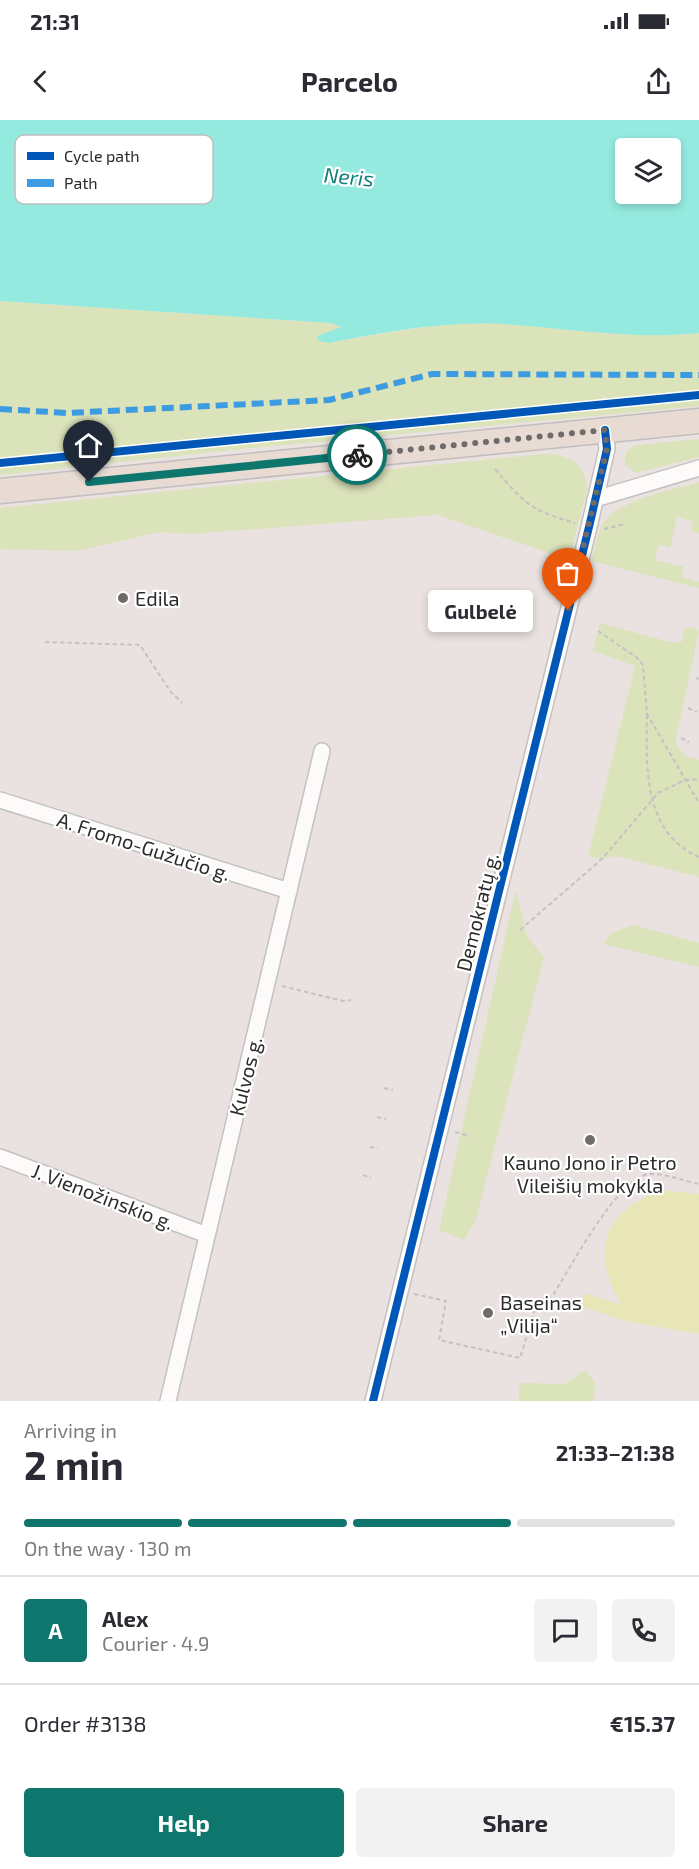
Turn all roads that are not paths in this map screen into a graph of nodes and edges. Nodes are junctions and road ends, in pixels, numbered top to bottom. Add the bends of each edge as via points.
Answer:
1 (699, 421) edge
2 (605, 430) junction
3 (699, 468) edge
4 (0, 491) edge
5 (595, 499) junction
6 (322, 751) dead end
7 (0, 800) edge
8 (289, 891) junction
9 (0, 1157) edge
10 (207, 1234) junction
11 (168, 1401) edge
12 (373, 1401) edge

1 - 2 main road
2 - 4 main road
2 - 5 street, Demokratų g. via 607,449
3 - 5 street
5 - 12 street, Demokratų g.
6 - 8 street, Kulvos g.
7 - 8 street, A. Fromo-Gužučio g.
8 - 10 street, Kulvos g.
9 - 10 street, J. Vienožinskio g.
10 - 11 street, Kulvos g.

